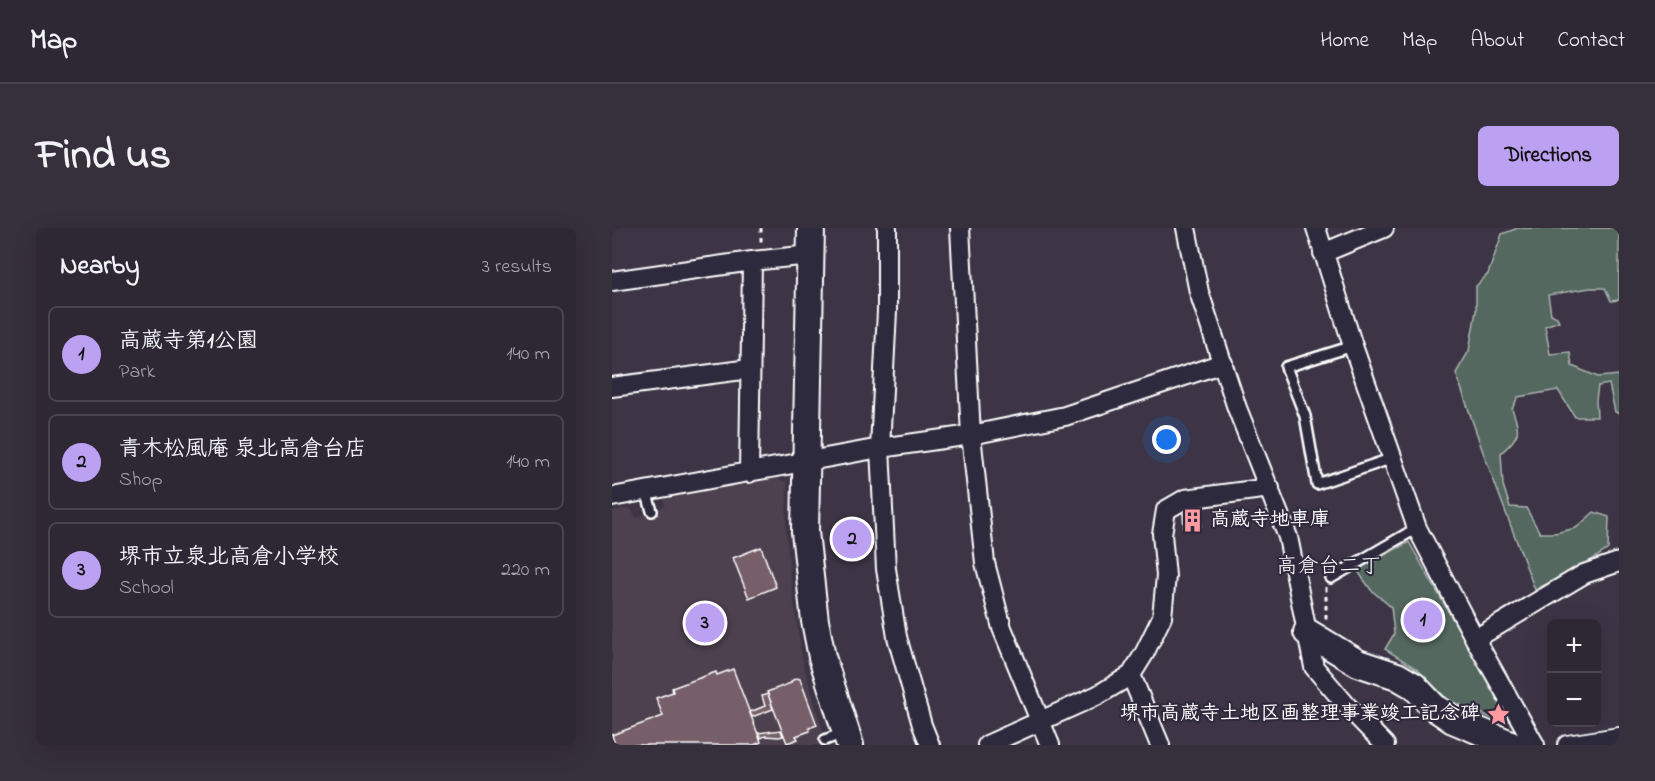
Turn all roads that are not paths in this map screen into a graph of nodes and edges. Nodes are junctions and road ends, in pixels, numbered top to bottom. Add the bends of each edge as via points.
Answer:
1 (811, 228) edge
2 (887, 228) edge
3 (960, 228) edge
4 (1186, 228) edge
5 (1316, 228) edge
6 (1384, 228) edge
7 (1323, 253) junction
8 (810, 255) junction
9 (752, 261) junction
10 (612, 281) edge
11 (1353, 346) junction
12 (1223, 363) junction
13 (750, 369) junction
14 (612, 387) edge
15 (971, 435) junction
16 (880, 448) junction
17 (1393, 458) junction
18 (806, 462) junction
19 (749, 472) junction
20 (1270, 488) junction
21 (646, 491) junction
22 (612, 497) edge
23 (652, 511) dead end
24 (1417, 528) junction
25 (1619, 562) edge
26 (1331, 578) road end
27 (1317, 638) junction
28 (1475, 639) junction
29 (1131, 675) junction
30 (1041, 722) junction
31 (1619, 737) edge
32 (840, 739) edge
33 (930, 745) edge
34 (987, 745) edge
35 (1050, 745) edge
36 (1160, 745) edge
37 (1385, 745) edge
38 (1513, 745) edge
39 (1535, 745) edge
40 (1567, 745) edge

1 - 8 street
2 - 16 street
3 - 15 street
4 - 12 street via 1199,292
5 - 7 street
6 - 7 street
7 - 11 street
8 - 9 street
8 - 18 street
9 - 10 street
9 - 13 street
11 - 17 street
11 - 17 lane via 1286,367 1305,416 1317,484
12 - 15 street via 1065,416
12 - 20 street
13 - 14 street
13 - 19 street
15 - 16 street
15 - 30 street via 985,563 1002,628
16 - 18 street
16 - 33 street via 886,569 897,637
17 - 24 street
18 - 19 street
18 - 32 street via 805,532 815,621
19 - 21 street
20 - 27 street
20 - 29 street via 1185,499 1166,510 1162,534 1166,576 1162,616
21 - 22 street
21 - 23 lane
24 - 26 lane
24 - 28 street
25 - 28 street via 1584,574
27 - 37 street via 1314,667
27 - 38 street via 1358,663 1414,686 1453,720
28 - 39 street
29 - 30 street
29 - 36 street
30 - 34 street
30 - 35 street
31 - 40 street

